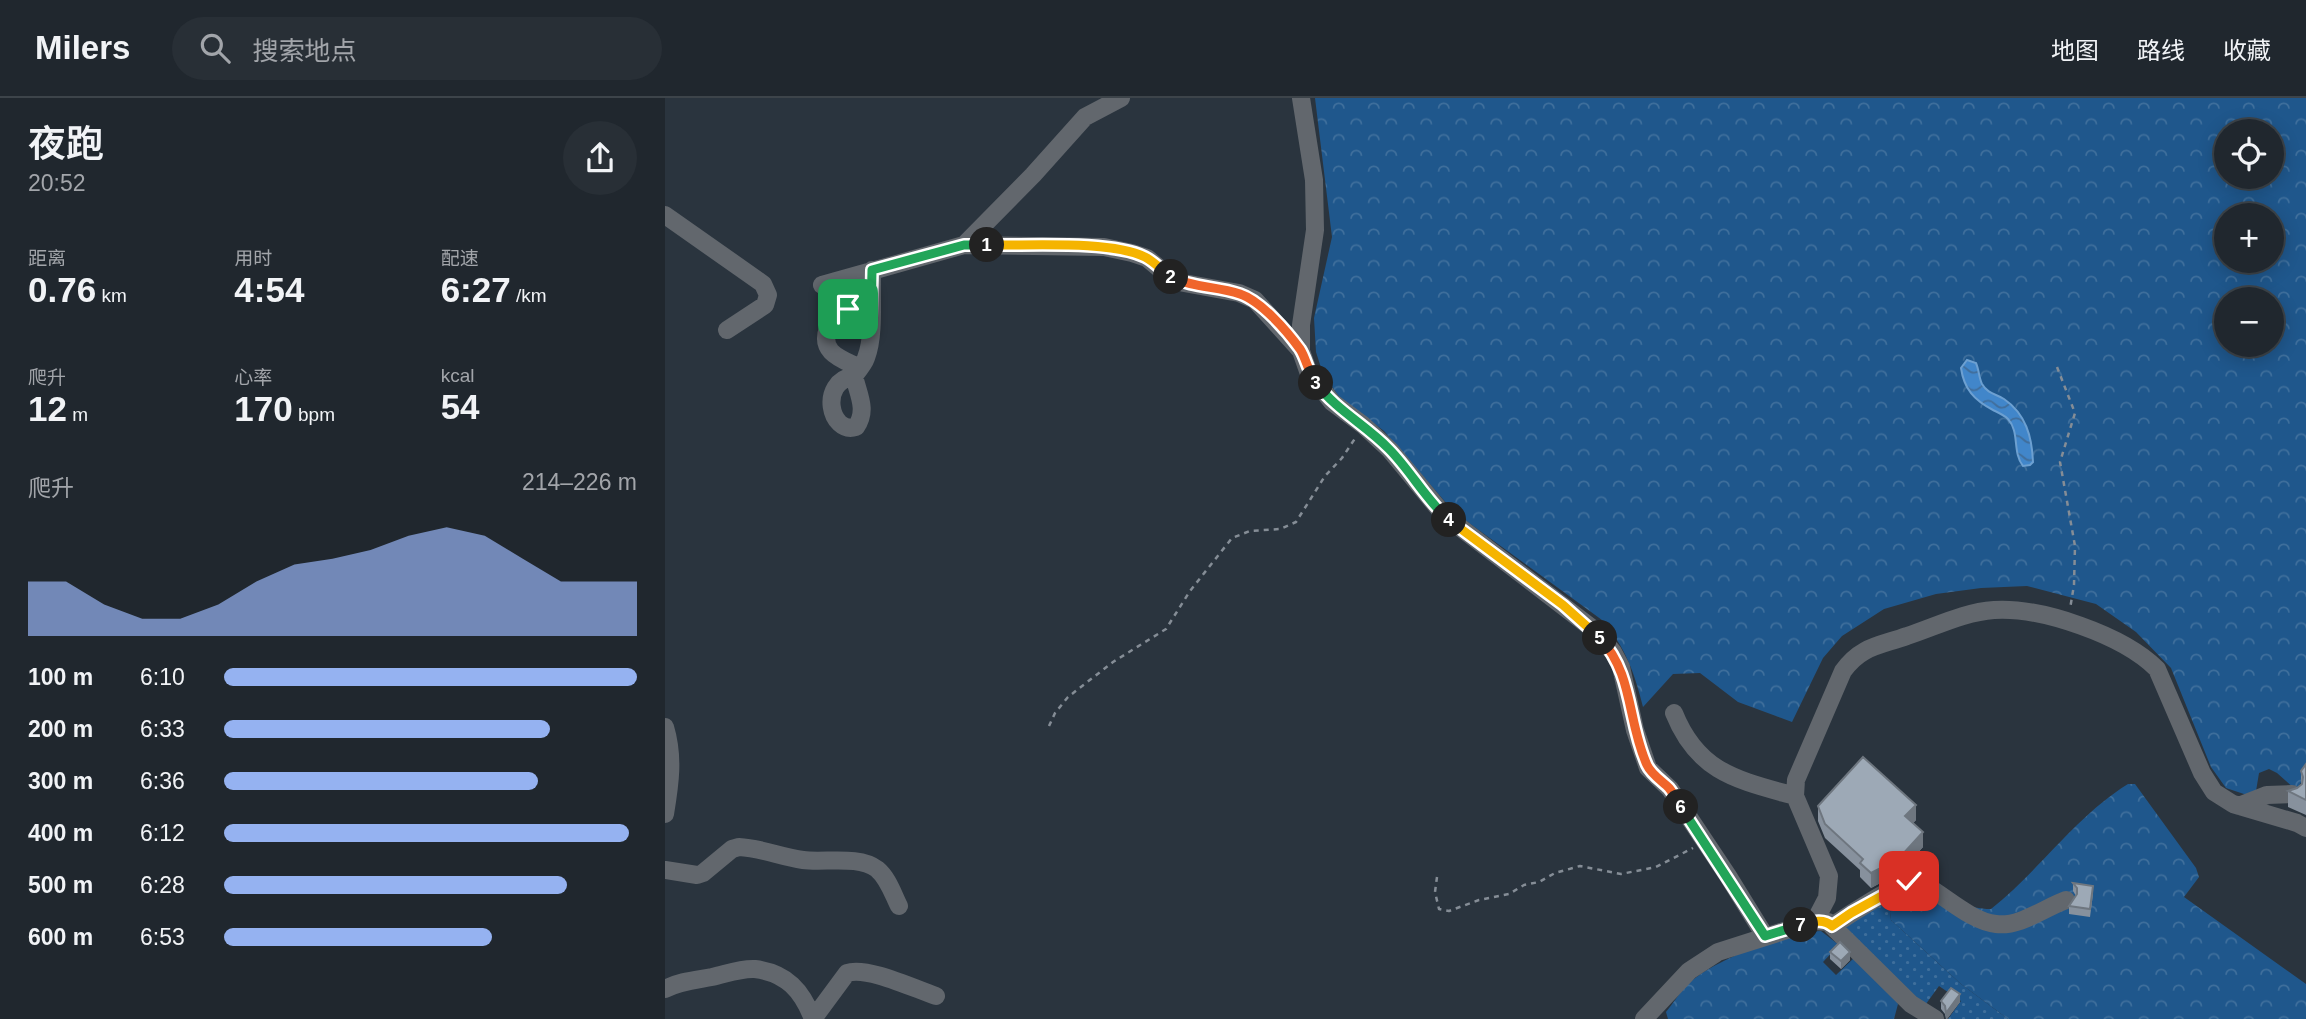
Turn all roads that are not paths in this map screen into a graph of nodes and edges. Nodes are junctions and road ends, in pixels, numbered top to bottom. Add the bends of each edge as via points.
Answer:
1 (1121, 98) edge
2 (1301, 98) edge
3 (665, 215) edge
4 (964, 245) junction
5 (872, 270) junction
6 (823, 285) dead end
7 (871, 318) junction
8 (727, 330) dead end
9 (1301, 351) junction
10 (1674, 713) dead end
11 (665, 727) edge
12 (2292, 794) edge
13 (1795, 796) junction
14 (2239, 806) junction
15 (665, 814) edge
16 (2306, 828) edge
17 (665, 870) edge
18 (2066, 900) dead end
19 (899, 906) dead end
20 (1824, 924) junction
21 (1765, 936) junction
22 (665, 989) edge
23 (936, 996) dead end
24 (813, 1019) edge
25 (1644, 1019) edge
26 (1935, 1019) edge

1 - 4 street via 1085,117
2 - 9 street via 1314,180 1315,230
3 - 8 street via 763,285 768,295 765,305
4 - 5 street
4 - 9 street via 1104,247 1132,253 1184,283 1255,300
5 - 6 street
5 - 7 street
7 - 7 street via 866,359 857,372 827,349 827,333 841,309
9 - 21 street via 1318,386 1390,450 1444,515 1593,629 1613,652 1648,768 1669,789
10 - 13 street via 1681,732 1700,757 1727,776
11 - 15 street via 672,768
12 - 14 street via 2267,795
13 - 14 street via 1796,780 1843,671 1854,657 1870,647 1958,618 2015,610 2067,622 2146,658 2157,669 2202,773 2214,792
13 - 20 street via 1829,876
14 - 16 street
17 - 19 street via 697,875 739,847 806,861 866,864 886,878
18 - 20 street via 2023,920 1998,925 1955,908 1923,883 1909,881
20 - 21 street
20 - 26 street via 1911,1004
21 - 25 street via 1718,952 1689,971
22 - 24 street via 754,969 773,974 801,992
23 - 24 street via 854,971 847,973

